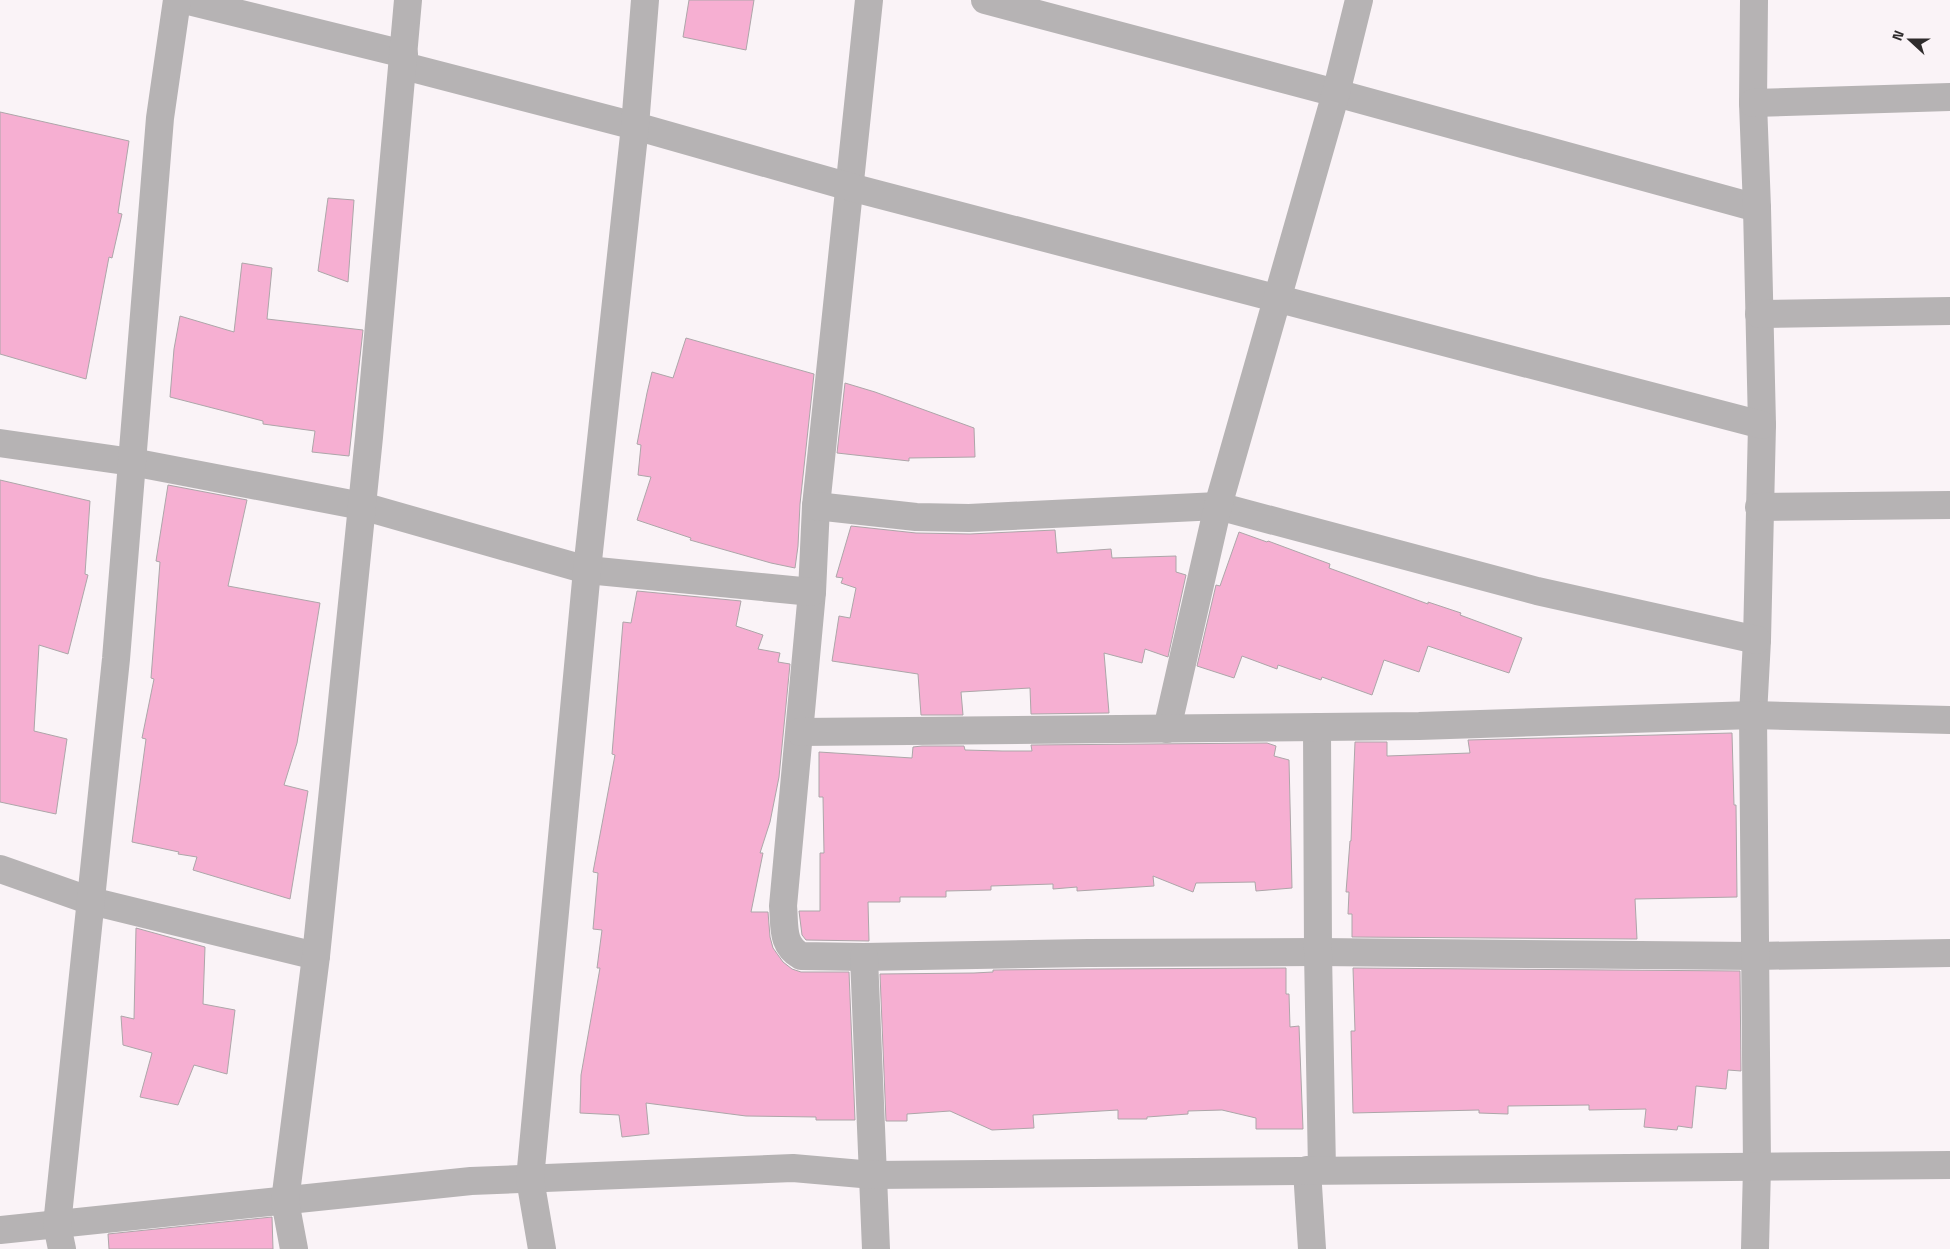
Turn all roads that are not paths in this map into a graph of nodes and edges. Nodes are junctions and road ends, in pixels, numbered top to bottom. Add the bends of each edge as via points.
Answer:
1 (177, 0) edge
2 (184, 0) edge
3 (408, 0) edge
4 (645, 0) edge
5 (870, 0) edge
6 (985, 0) edge
7 (1359, 0) edge
8 (1754, 0) edge
9 (404, 60) junction
10 (1336, 93) junction
11 (1950, 97) edge
12 (1753, 103) junction
13 (635, 126) junction
14 (850, 187) junction
15 (1758, 208) junction
16 (1278, 299) junction
17 (1950, 311) edge
18 (1759, 314) junction
19 (1762, 425) junction
20 (0, 443) edge
21 (132, 462) junction
22 (1950, 505) edge
23 (362, 506) junction
24 (816, 506) junction
25 (1218, 506) junction
26 (1759, 507) junction
27 (587, 570) junction
28 (812, 592) junction
29 (1757, 640) junction
30 (1753, 715) junction
31 (1950, 720) edge
32 (1317, 727) junction
33 (1168, 729) junction
34 (800, 732) junction
35 (0, 869) edge
36 (91, 900) junction
37 (1318, 952) junction
38 (1950, 953) edge
39 (316, 956) junction
40 (1755, 956) junction
41 (864, 957) junction
42 (1950, 1164) edge
43 (1757, 1167) junction
44 (1315, 1170) junction
45 (873, 1175) junction
46 (530, 1179) junction
47 (285, 1201) junction
48 (0, 1230) edge
49 (60, 1237) edge
50 (294, 1249) edge
51 (542, 1249) edge
52 (876, 1249) edge
53 (1312, 1249) edge
54 (1754, 1249) edge

1 - 21 street via 160,118
2 - 9 street
3 - 9 street
4 - 13 street
5 - 14 street
6 - 10 street
7 - 10 street
8 - 12 street
9 - 13 street
9 - 23 street
10 - 15 street
10 - 16 street
11 - 12 street
12 - 15 street
13 - 14 street
13 - 27 street
14 - 16 street
14 - 24 street
15 - 18 street
16 - 19 street
16 - 25 street
17 - 18 street
18 - 19 street
19 - 26 street
20 - 21 street
21 - 23 street
21 - 36 street
22 - 26 street
23 - 27 street
23 - 39 street
24 - 25 street via 916,517 969,518
24 - 28 street
25 - 29 street via 1537,591
25 - 33 street
26 - 29 street
27 - 28 street
27 - 46 street
28 - 34 street
29 - 30 street
30 - 31 street
30 - 32 street
30 - 40 street
32 - 33 street
32 - 37 street
33 - 34 street
34 - 41 street via 783,906 786,942 793,952 801,956
35 - 36 street
36 - 39 street
36 - 49 street
37 - 40 street
37 - 41 street
37 - 44 street
38 - 40 street
39 - 47 street
40 - 43 street
41 - 45 street
42 - 43 street
43 - 44 street
43 - 54 street
44 - 45 street
44 - 53 street
45 - 46 street via 793,1168
45 - 52 street
46 - 47 street via 471,1181
46 - 51 street
47 - 49 street
47 - 50 street
48 - 49 street

